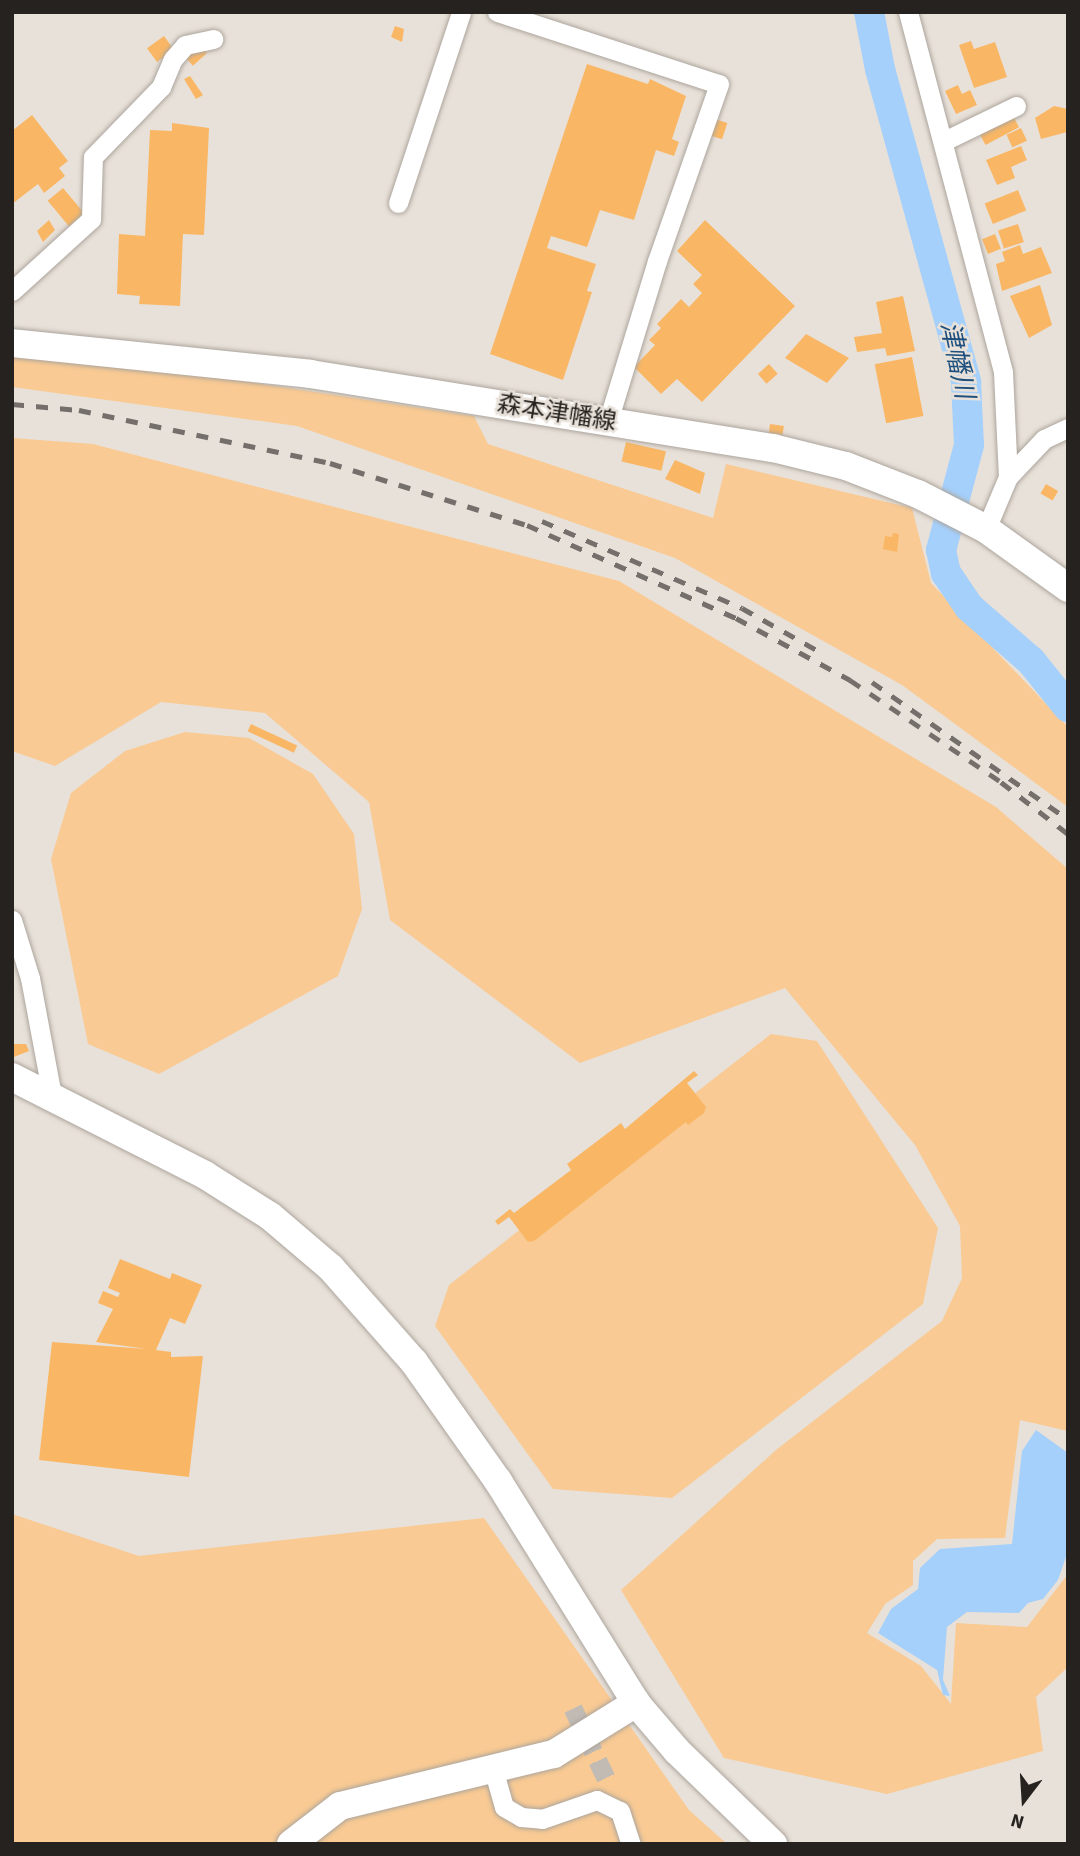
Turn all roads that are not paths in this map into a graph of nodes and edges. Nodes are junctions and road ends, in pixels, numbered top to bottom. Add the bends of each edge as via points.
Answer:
1 (461, 12) edge
2 (498, 12) edge
3 (908, 12) edge
4 (213, 39) dead end
5 (1016, 106) dead end
6 (944, 141) junction
7 (398, 203) dead end
8 (12, 291) edge
9 (12, 342) edge
10 (608, 421) junction
11 (1068, 428) edge
12 (1008, 477) junction
13 (986, 529) junction
14 (1068, 588) edge
15 (12, 920) edge
16 (12, 1077) edge
17 (52, 1096) junction
18 (636, 1703) junction
19 (494, 1772) junction
20 (290, 1844) edge
21 (631, 1844) edge
22 (773, 1844) edge

1 - 7 street
2 - 10 street via 719,84 657,261
3 - 6 street
4 - 8 street via 186,45 173,59 161,87 93,158 91,219
5 - 6 street
6 - 12 street via 1003,372
9 - 10 street, 森本津幡線 via 310,374
10 - 13 street, 森本津幡線 via 773,448 846,466 918,494
11 - 12 street via 1044,439
12 - 13 street
13 - 14 street, 森本津幡線
15 - 17 street via 30,978
16 - 17 street
17 - 18 street via 205,1175 270,1216 331,1268 414,1363 498,1481
18 - 19 street via 554,1754
18 - 22 street via 677,1751
19 - 20 street via 340,1806
19 - 21 street via 504,1807 522,1817 542,1819 597,1800 620,1811

